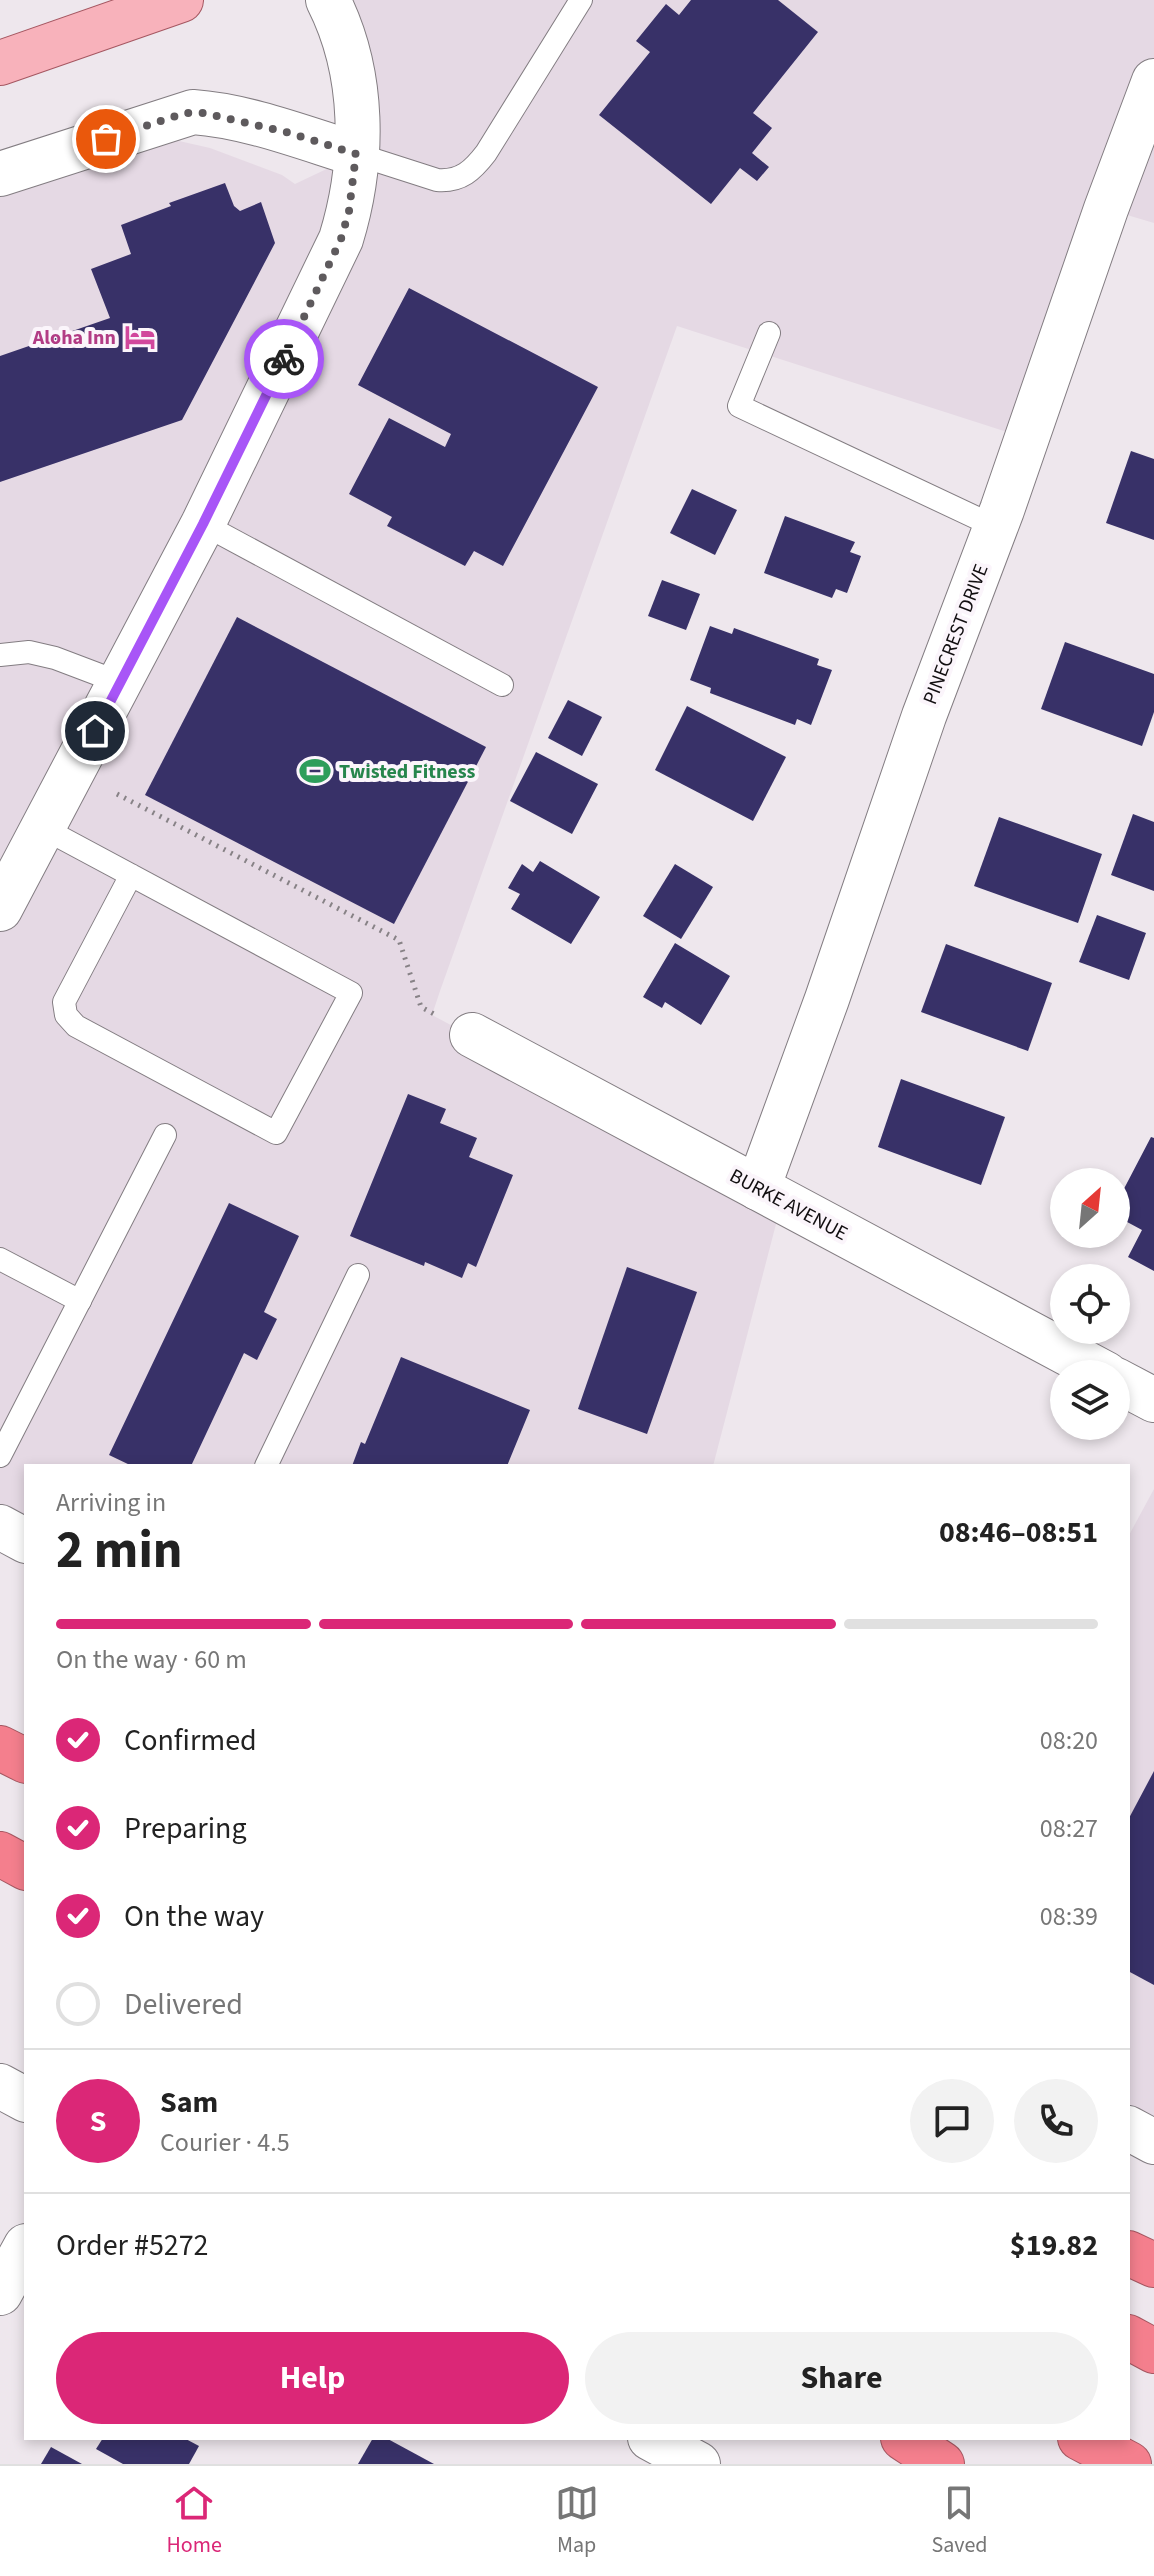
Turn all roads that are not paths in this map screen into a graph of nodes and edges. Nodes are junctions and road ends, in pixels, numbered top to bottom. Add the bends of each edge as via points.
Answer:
1 (181, 0) edge
2 (328, 0) edge
3 (581, 0) edge
4 (0, 63) edge
5 (1154, 81) edge
6 (356, 154) junction
7 (0, 174) edge
8 (769, 333) dead end
9 (203, 524) junction
10 (996, 527) junction
11 (0, 655) edge
12 (121, 683) junction
13 (502, 685) dead end
14 (43, 828) junction
15 (131, 875) junction
16 (0, 909) edge
17 (472, 1035) road end
18 (165, 1135) dead end
19 (758, 1188) junction
20 (0, 1259) edge
21 (358, 1275) dead end
22 (80, 1301) junction
23 (1080, 1360) edge
24 (1130, 1387) edge
25 (1154, 1400) edge
26 (0, 1456) edge
27 (267, 1464) edge
28 (0, 1527) edge
29 (24, 1540) edge
30 (0, 1730) edge
31 (24, 1741) edge
32 (0, 1748) edge
33 (24, 1760) edge
34 (0, 1854) edge
35 (24, 1867) edge
36 (0, 2086) edge
37 (24, 2099) edge
38 (1130, 2129) edge
39 (1154, 2142) edge
40 (24, 2250) edge
41 (1130, 2254) edge
42 (1154, 2265) edge
43 (0, 2293) edge
44 (1130, 2338) edge
45 (1154, 2351) edge
46 (906, 2440) edge
47 (1084, 2440) edge
48 (653, 2449) edge
49 (698, 2464) edge
50 (942, 2464) edge
51 (1129, 2464) edge

1 - 4 main road
2 - 6 street via 351,61
3 - 6 lane via 486,153 467,174 437,180
5 - 10 street, PINECREST DRIVE
6 - 7 street via 193,112
6 - 9 street via 349,211 333,258
8 - 10 lane via 739,406
9 - 12 street
9 - 13 lane
10 - 19 street, PINECREST DRIVE
11 - 12 lane via 29,652 55,658
12 - 14 street
14 - 15 lane
14 - 16 street
15 - 15 lane via 351,993 276,1133 76,1026 66,1015 64,1002
17 - 19 street, BURKE AVENUE
18 - 22 lane
19 - 23 street, BURKE AVENUE
20 - 22 lane
21 - 27 lane
22 - 26 lane
24 - 25 street
28 - 29 street
30 - 31 highway
32 - 33 highway
34 - 35 highway
36 - 37 street
38 - 39 street
40 - 43 street
41 - 42 highway
44 - 45 highway
46 - 50 highway
47 - 51 highway
48 - 49 street

